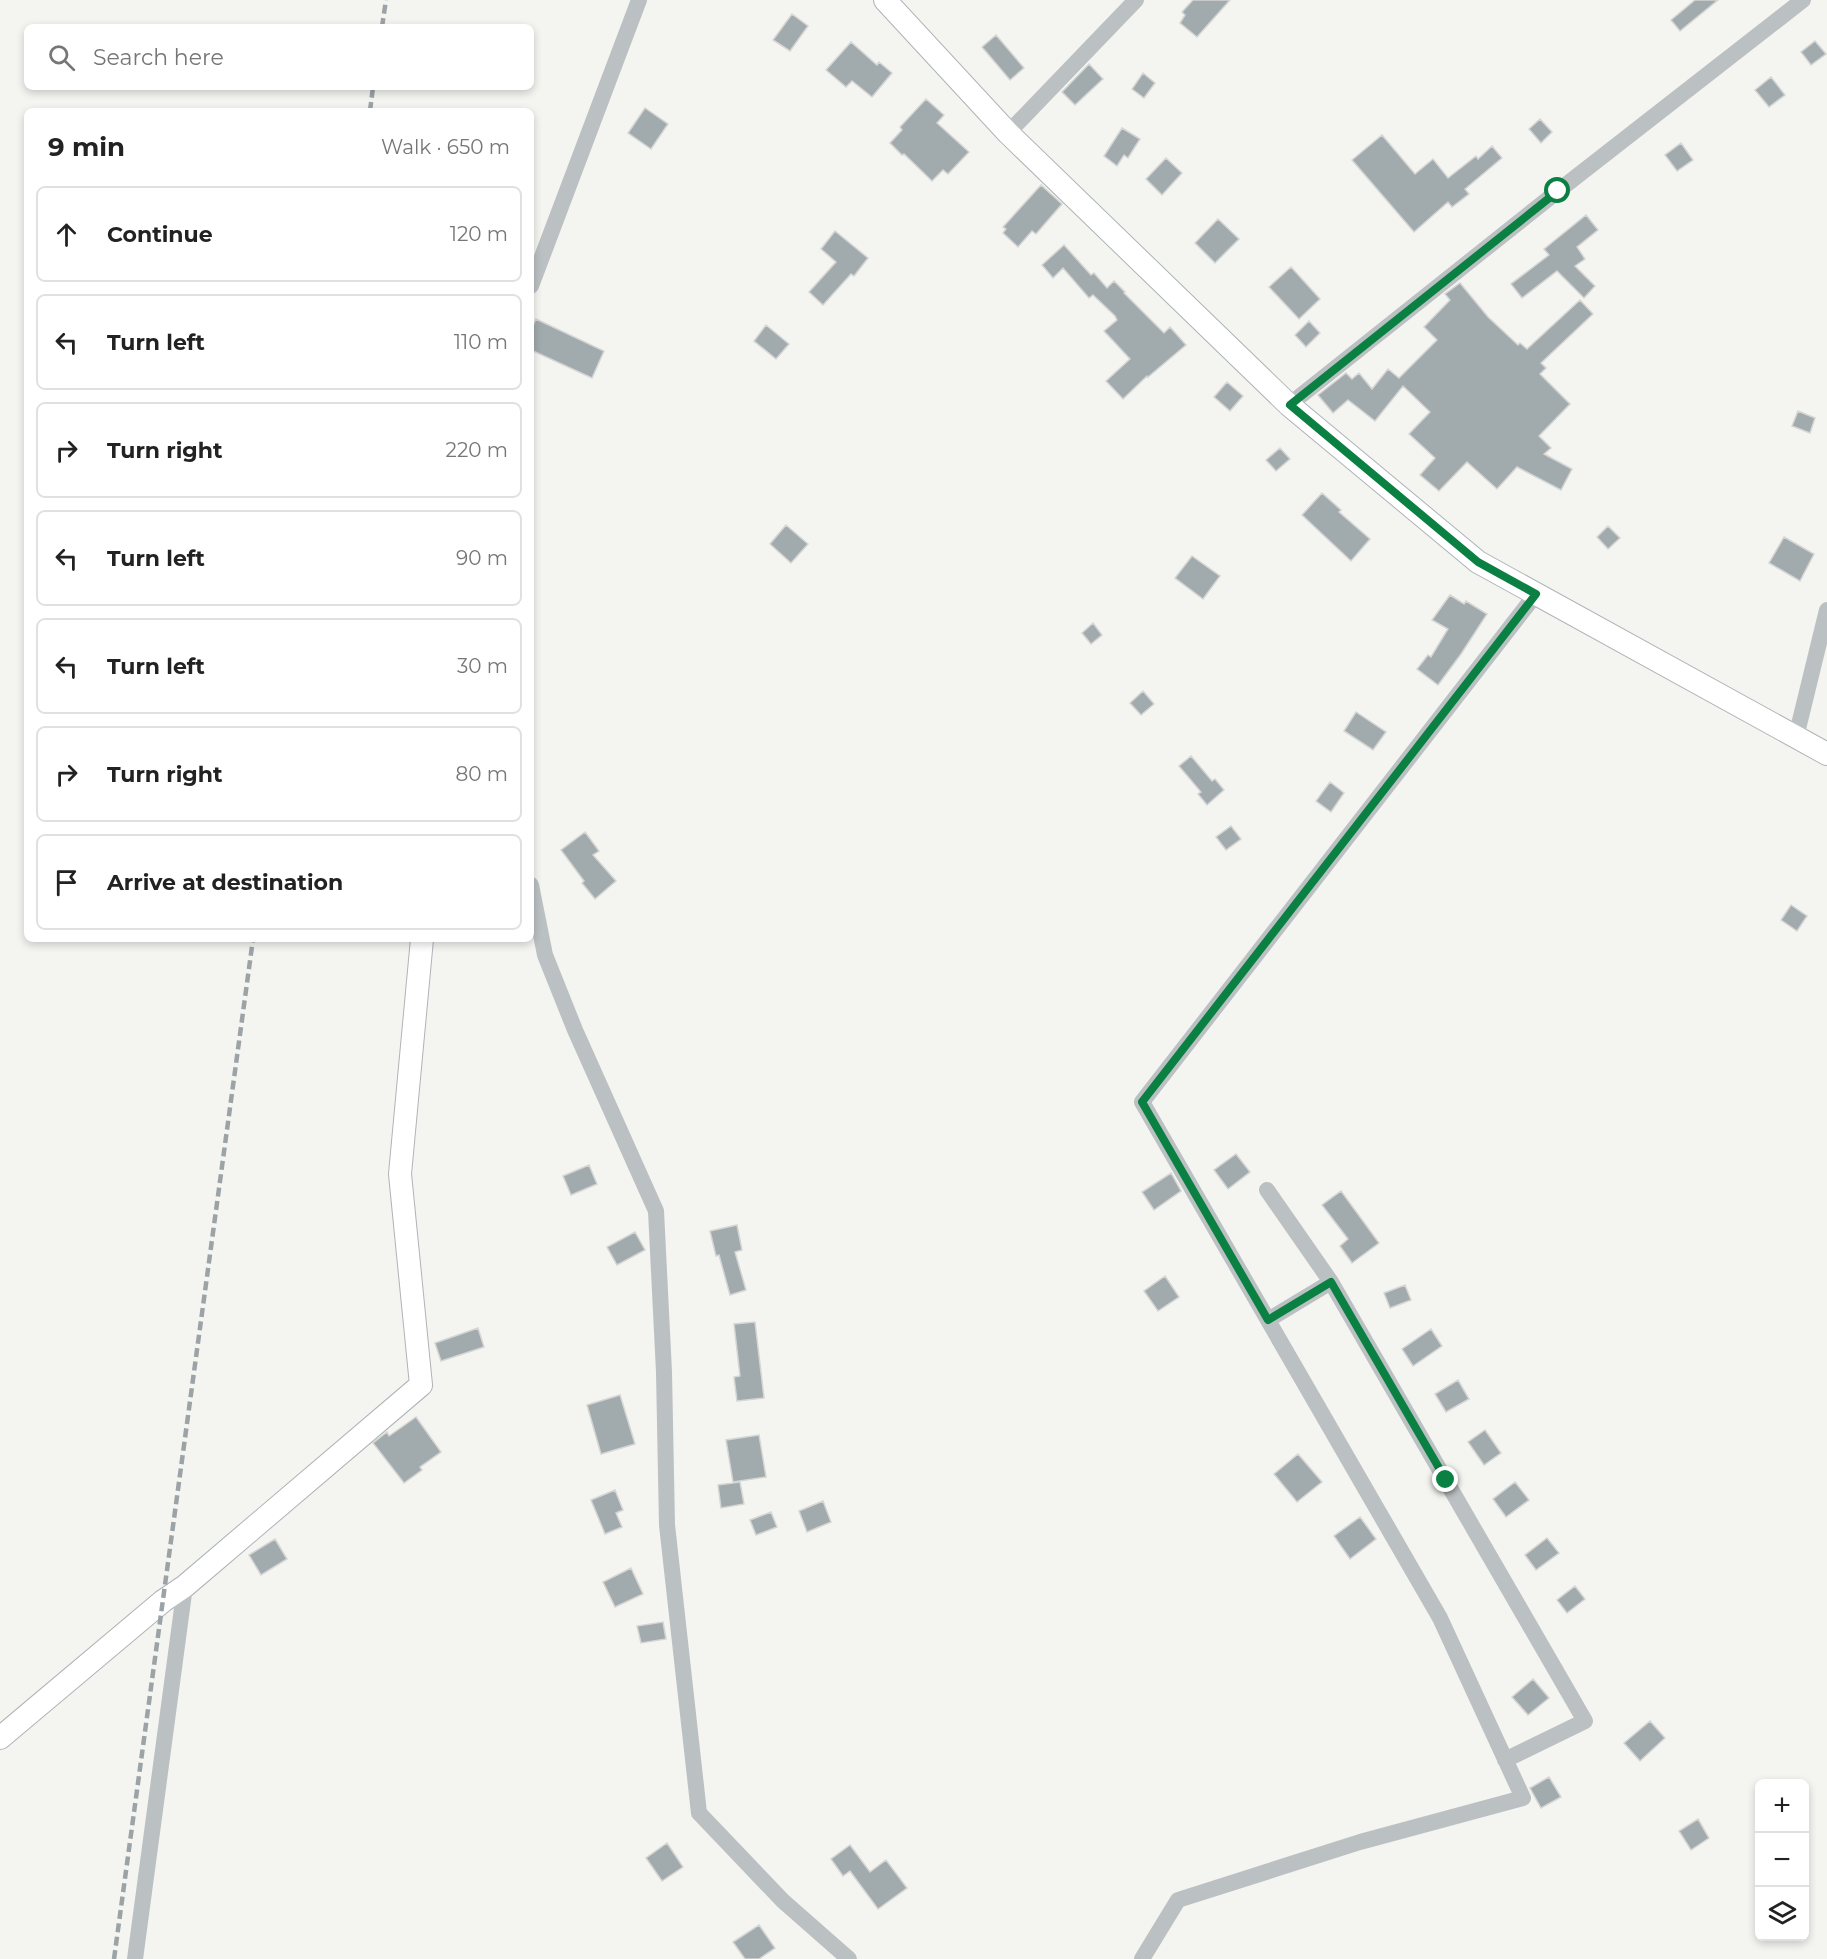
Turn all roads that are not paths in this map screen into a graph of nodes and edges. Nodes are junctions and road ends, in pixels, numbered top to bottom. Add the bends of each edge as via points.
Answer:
1 (639, 0) edge
2 (885, 0) edge
3 (1136, 0) edge
4 (1803, 0) edge
5 (1008, 133) junction
6 (534, 278) edge
7 (1290, 405) junction
8 (1536, 594) junction
9 (1827, 610) edge
10 (1796, 737) junction
11 (1827, 754) edge
12 (534, 900) edge
13 (422, 942) edge
14 (1267, 1190) dead end
15 (1331, 1282) junction
16 (1268, 1320) junction
17 (184, 1586) junction
18 (0, 1738) edge
19 (1505, 1760) junction
20 (135, 1959) edge
21 (849, 1959) edge
22 (1142, 1959) edge

1 - 6 street
2 - 5 main road
3 - 5 street
4 - 7 street
5 - 7 main road
7 - 8 main road via 1478,562
8 - 10 main road
8 - 16 street via 1142,1102
9 - 10 street
10 - 11 main road
12 - 21 street via 545,955 574,1030 656,1210 667,1525 699,1813 783,1901
13 - 17 main road via 400,1174 421,1385
14 - 15 street
15 - 16 street
15 - 19 street via 1585,1721
16 - 19 street via 1440,1618
17 - 18 main road
17 - 20 street
19 - 22 street via 1523,1798 1360,1842 1178,1900

